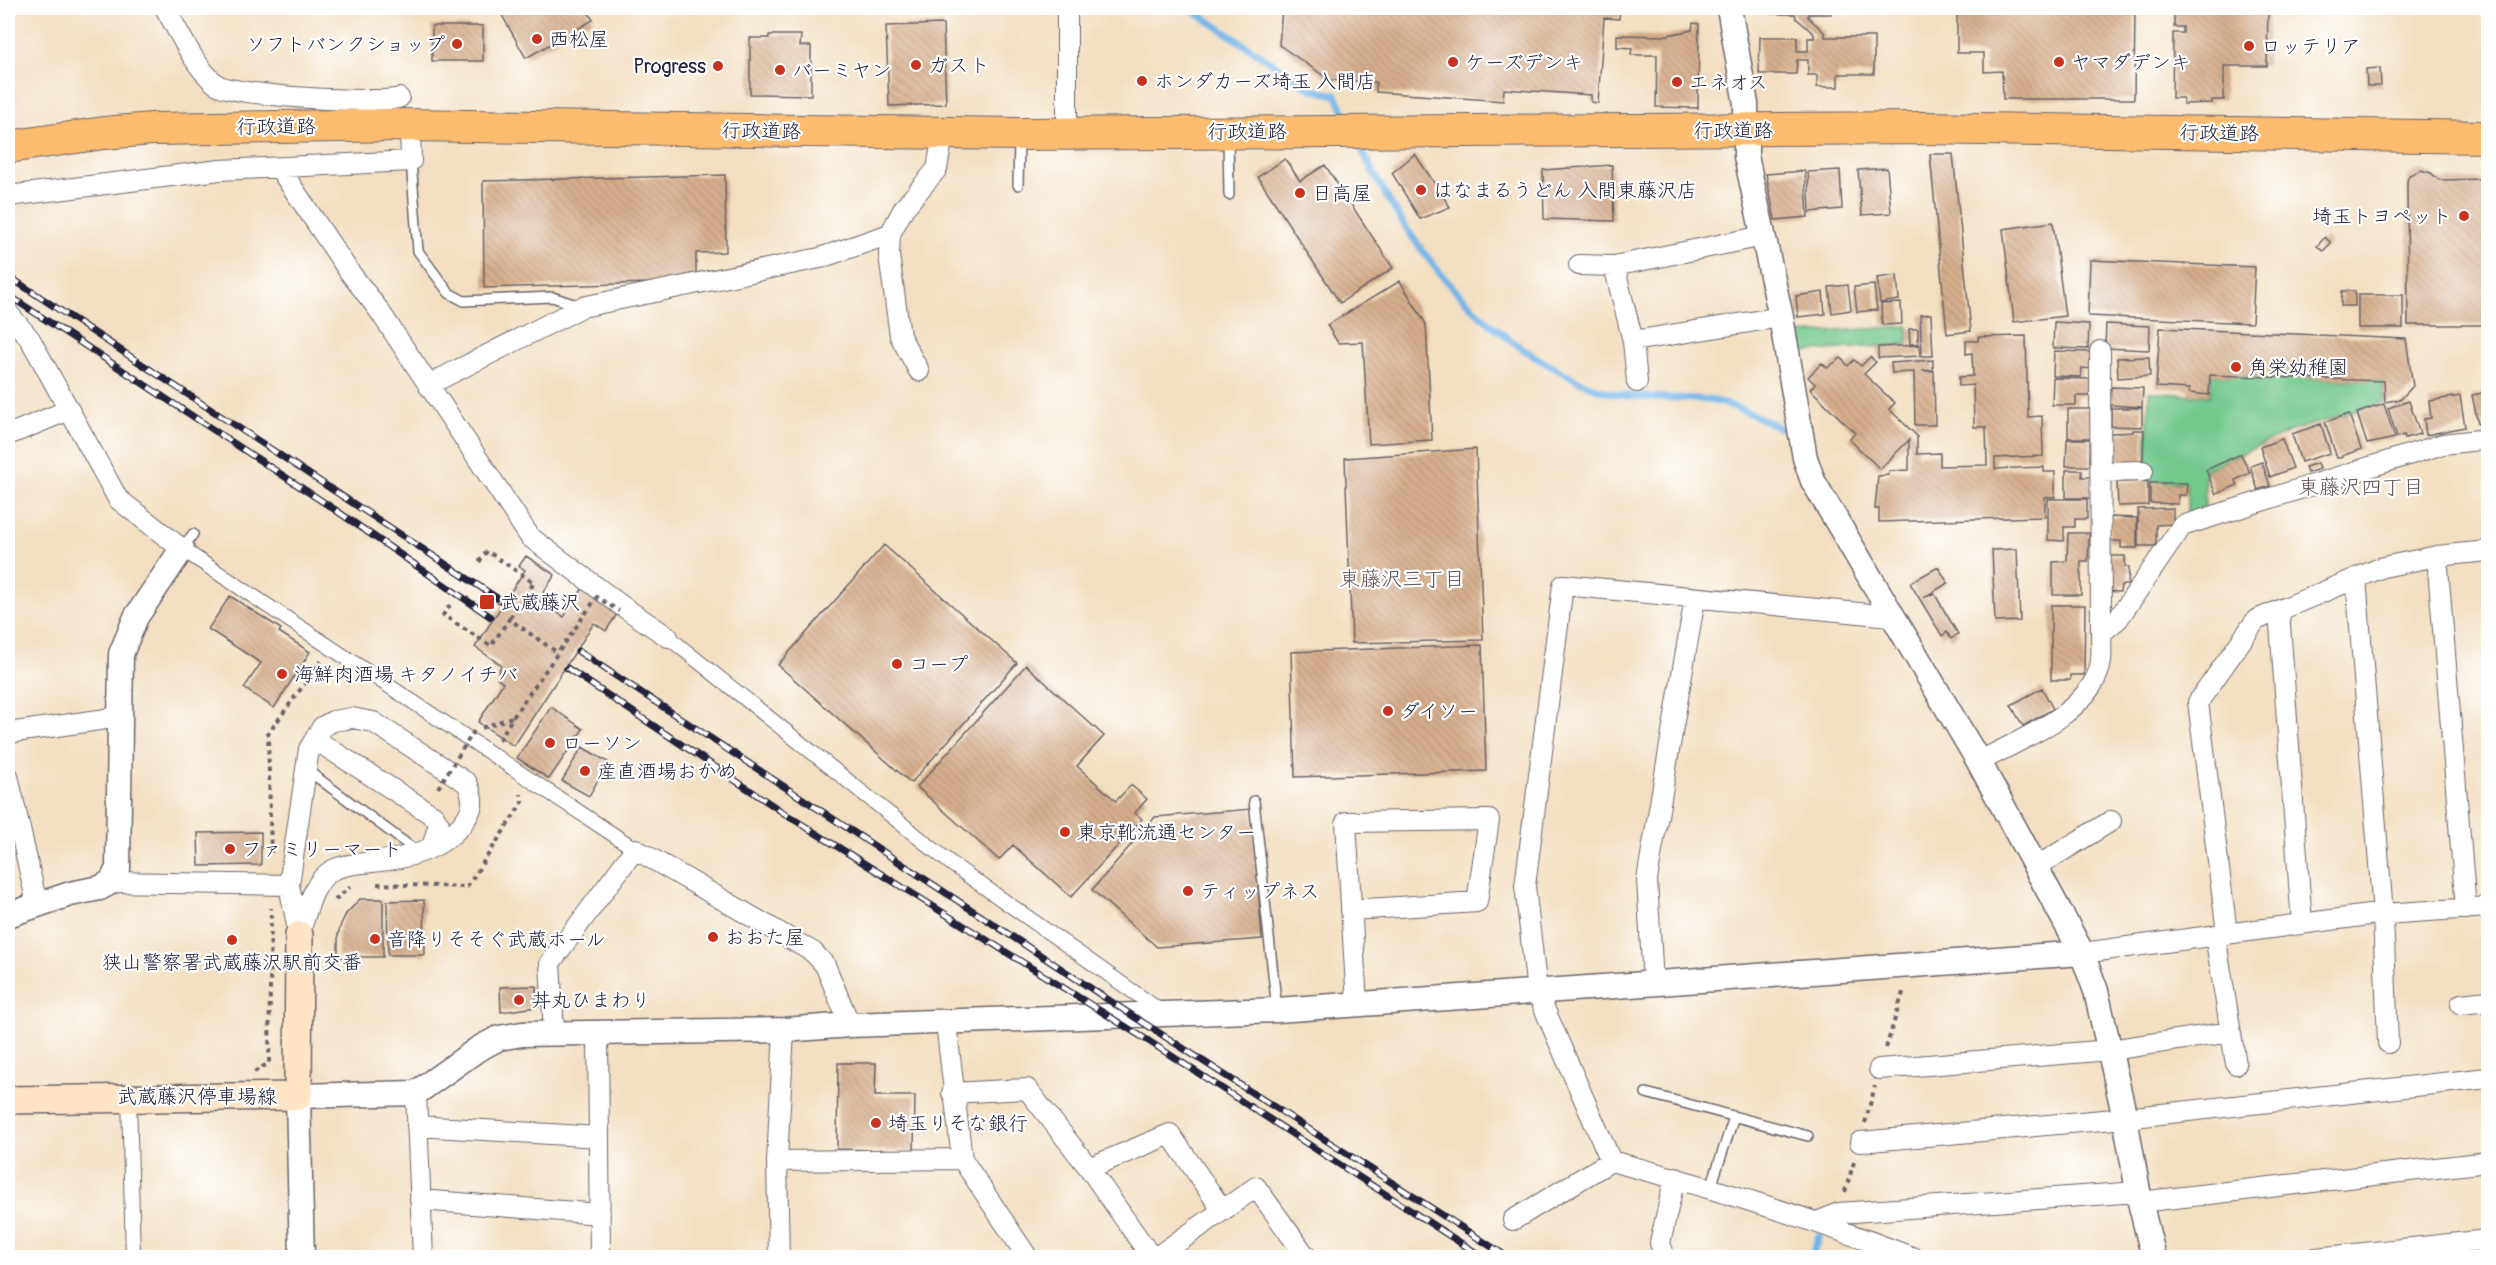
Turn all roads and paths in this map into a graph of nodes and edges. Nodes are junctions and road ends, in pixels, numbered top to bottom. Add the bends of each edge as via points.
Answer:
1 (165, 8) edge
2 (1067, 8) edge
3 (1729, 8) edge
4 (404, 112) junction
5 (1746, 130) junction
6 (1228, 131) junction
7 (1067, 133) junction
8 (944, 134) junction
9 (1019, 134) junction
10 (2488, 137) edge
11 (8, 147) edge
12 (411, 161) junction
13 (280, 169) junction
14 (1018, 185) dead end
15 (1229, 195) dead end
16 (8, 196) edge
17 (890, 234) junction
18 (1764, 236) junction
19 (1579, 265) dead end
20 (1614, 266) junction
21 (582, 307) junction
22 (8, 313) edge
23 (1781, 317) junction
24 (1633, 341) junction
25 (2100, 351) dead end
26 (919, 371) dead end
27 (1637, 382) dead end
28 (428, 385) junction
29 (69, 410) junction
30 (8, 435) edge
31 (2488, 439) edge
32 (2144, 471) dead end
33 (2100, 472) junction
34 (188, 541) junction
35 (2488, 551) edge
36 (2437, 556) junction
37 (479, 562) dead end
38 (2356, 579) junction
39 (1695, 598) junction
40 (450, 605) dead end
41 (619, 611) dead end
42 (2279, 611) junction
43 (1891, 616) junction
44 (509, 619) junction
45 (2101, 633) junction
46 (668, 637) joint
47 (327, 652) dead end
48 (558, 653) junction
49 (120, 717) junction
50 (513, 717) junction
51 (8, 733) edge
52 (460, 739) dead end
53 (469, 745) dead end
54 (496, 745) dead end
55 (309, 749) junction
56 (1979, 762) junction
57 (305, 768) junction
58 (8, 776) edge
59 (520, 786) dead end
60 (438, 788) dead end
61 (1254, 801) dead end
62 (2111, 821) dead end
63 (634, 849) junction
64 (426, 850) junction
65 (2036, 867) junction
66 (111, 882) junction
67 (354, 883) dead end
68 (280, 884) junction
69 (365, 884) dead end
70 (332, 902) dead end
71 (37, 904) junction
72 (2488, 907) edge
73 (2466, 909) junction
74 (1352, 910) junction
75 (2383, 914) junction
76 (8, 915) edge
77 (2302, 924) junction
78 (2221, 934) junction
79 (299, 935) junction
80 (2082, 953) junction
81 (1911, 965) junction
82 (1653, 984) junction
83 (1537, 992) junction
84 (2488, 1001) edge
85 (1357, 1004) junction
86 (2461, 1004) dead end
87 (1277, 1010) junction
88 (1166, 1015) junction
89 (946, 1023) junction
90 (850, 1025) junction
91 (784, 1030) junction
92 (598, 1032) junction
93 (2231, 1032) junction
94 (554, 1033) junction
95 (2388, 1043) dead end
96 (2110, 1050) junction
97 (2236, 1064) dead end
98 (1879, 1069) junction
99 (252, 1073) dead end
100 (2488, 1078) edge
101 (416, 1093) junction
102 (952, 1093) junction
103 (1646, 1093) dead end
104 (129, 1096) junction
105 (298, 1096) junction
106 (8, 1100) edge
107 (1734, 1117) junction
108 (2125, 1118) junction
109 (417, 1126) junction
110 (1808, 1136) dead end
111 (599, 1137) junction
112 (1860, 1142) junction
113 (962, 1159) junction
114 (777, 1161) junction
115 (1611, 1161) junction
116 (2488, 1162) edge
117 (1089, 1168) junction
118 (1675, 1177) junction
119 (1711, 1187) junction
120 (2139, 1197) junction
121 (420, 1200) junction
122 (1223, 1211) junction
123 (1839, 1213) junction
124 (600, 1214) junction
125 (1512, 1220) dead end
126 (1820, 1221) junction
127 (2488, 1240) edge
128 (133, 1257) edge
129 (302, 1257) edge
130 (423, 1257) edge
131 (600, 1257) edge
132 (779, 1257) edge
133 (1028, 1257) edge
134 (1154, 1257) edge
135 (1307, 1257) edge
136 (1665, 1257) edge
137 (1914, 1257) edge
138 (2154, 1257) edge
139 (2316, 1257) edge

1 - 4 street via 205,70 217,85 226,89
2 - 7 street
3 - 5 street via 1746,104
4 - 8 highway, 行政道路
4 - 11 highway, 行政道路 via 104,133
4 - 12 street
5 - 6 highway, 行政道路
5 - 10 highway, 行政道路 via 1932,128
5 - 18 street via 1746,156
6 - 7 highway, 行政道路
6 - 15 lane
7 - 9 highway, 行政道路
8 - 9 highway, 行政道路
8 - 17 street via 937,169 904,208
9 - 14 lane
12 - 13 street
12 - 21 lane via 418,251 448,292 464,301 552,297
13 - 16 street via 220,170
13 - 28 street
17 - 21 street via 820,258
17 - 26 street via 900,336
18 - 20 street
18 - 23 street
19 - 20 street
20 - 24 street
21 - 28 street
22 - 29 street via 30,339
23 - 24 street
23 - 43 street via 1805,458 1813,481
24 - 27 street
25 - 33 street
28 - 46 street via 530,537
29 - 30 street
29 - 34 street via 118,499
31 - 45 street via 2443,444 2182,526 2118,619
32 - 33 street
33 - 45 street
34 - 49 street via 128,634 121,654
34 - 63 street
35 - 36 street
36 - 38 street via 2383,567
36 - 73 street
37 - 44 path, bridge via 487,551 534,583
38 - 42 street
38 - 75 street
39 - 43 street
39 - 82 street via 1647,880
39 - 83 street via 1563,585 1525,886
40 - 44 path, bridge via 443,615 491,646
41 - 48 path, bridge via 597,597
42 - 77 street
42 - 78 street via 2256,620 2198,702
43 - 56 street
44 - 48 path, bridge
45 - 56 street via 2099,670 2084,697 2070,711
46 - 88 street via 953,865
47 - 68 path via 268,734
48 - 50 path, bridge
49 - 51 street
49 - 66 street via 118,869
50 - 54 path
50 - 60 path, bridge via 474,731
52 - 53 path
55 - 57 street
55 - 64 street via 319,744 325,746 434,816 439,824
55 - 64 street via 322,727 333,721 352,718 373,722 467,783 474,797 472,811 457,830
56 - 65 street
57 - 64 lane
57 - 68 street
58 - 71 street
59 - 69 path via 522,803 467,887
61 - 87 lane
62 - 65 street
63 - 90 street via 813,952 825,964
63 - 94 street via 550,963
64 - 79 street via 331,871 319,881
65 - 80 street
66 - 68 street
66 - 71 street
67 - 70 path
68 - 79 street
68 - 99 path via 268,1063
71 - 76 street
72 - 73 street
73 - 75 street
74 - 74 street via 1477,902 1489,820 1346,822
74 - 85 street
75 - 77 street
75 - 95 street
77 - 78 street
78 - 80 street
78 - 93 street
79 - 105 main road, 武蔵藤沢停車場線
80 - 81 street
80 - 96 street
81 - 82 street
81 - 98 path
82 - 83 street
83 - 85 street
83 - 115 street
84 - 86 street
85 - 87 street
87 - 88 street
88 - 89 street
89 - 90 street
89 - 102 street
90 - 91 street
91 - 92 street
91 - 114 street
92 - 94 street
92 - 111 street
93 - 96 street
93 - 97 street
94 - 101 street via 499,1038
96 - 98 street
96 - 108 street
98 - 112 path
100 - 108 street
101 - 105 street
101 - 109 street
102 - 113 street
102 - 117 street via 1027,1089
103 - 107 lane
104 - 105 main road, 武蔵藤沢停車場線
104 - 106 main road, 武蔵藤沢停車場線
104 - 128 street
105 - 129 street
107 - 110 lane
107 - 119 lane
108 - 112 street
108 - 120 street
109 - 111 street
109 - 121 street
111 - 124 street
112 - 123 path
113 - 114 street
113 - 133 street
114 - 132 street
115 - 118 street
115 - 125 street
116 - 120 street
117 - 122 street via 1170,1134
117 - 134 street
118 - 119 street
118 - 136 street via 1660,1243
119 - 126 street
120 - 123 street
120 - 138 street
121 - 124 street
121 - 130 street
122 - 134 street
122 - 135 street via 1256,1187
123 - 126 street
124 - 131 street
126 - 137 street
127 - 139 street

